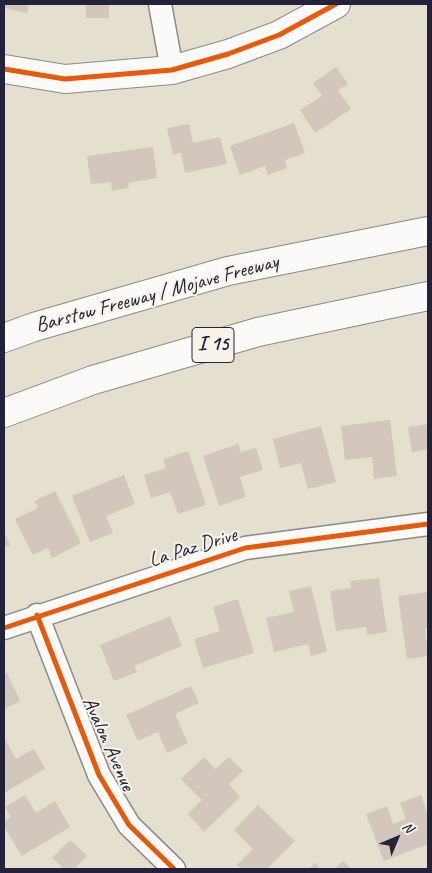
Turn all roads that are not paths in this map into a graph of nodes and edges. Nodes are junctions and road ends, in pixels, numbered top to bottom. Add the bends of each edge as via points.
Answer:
1 (160, 4) edge
2 (336, 4) edge
3 (4, 69) edge
4 (172, 70) junction
5 (428, 231) edge
6 (428, 296) edge
7 (4, 338) edge
8 (4, 413) edge
9 (428, 524) edge
10 (37, 615) junction
11 (4, 628) edge
12 (174, 869) edge

1 - 4 street
2 - 4 main road via 279,35
3 - 4 main road via 64,79
5 - 7 main road, Barstow Freeway / Mojave Freeway via 228,271
6 - 8 main road, I 15 via 258,332 93,380
9 - 10 street, La Paz Drive via 245,548
10 - 11 street, La Paz Drive
10 - 12 street, Avalon Avenue via 99,775 129,825

